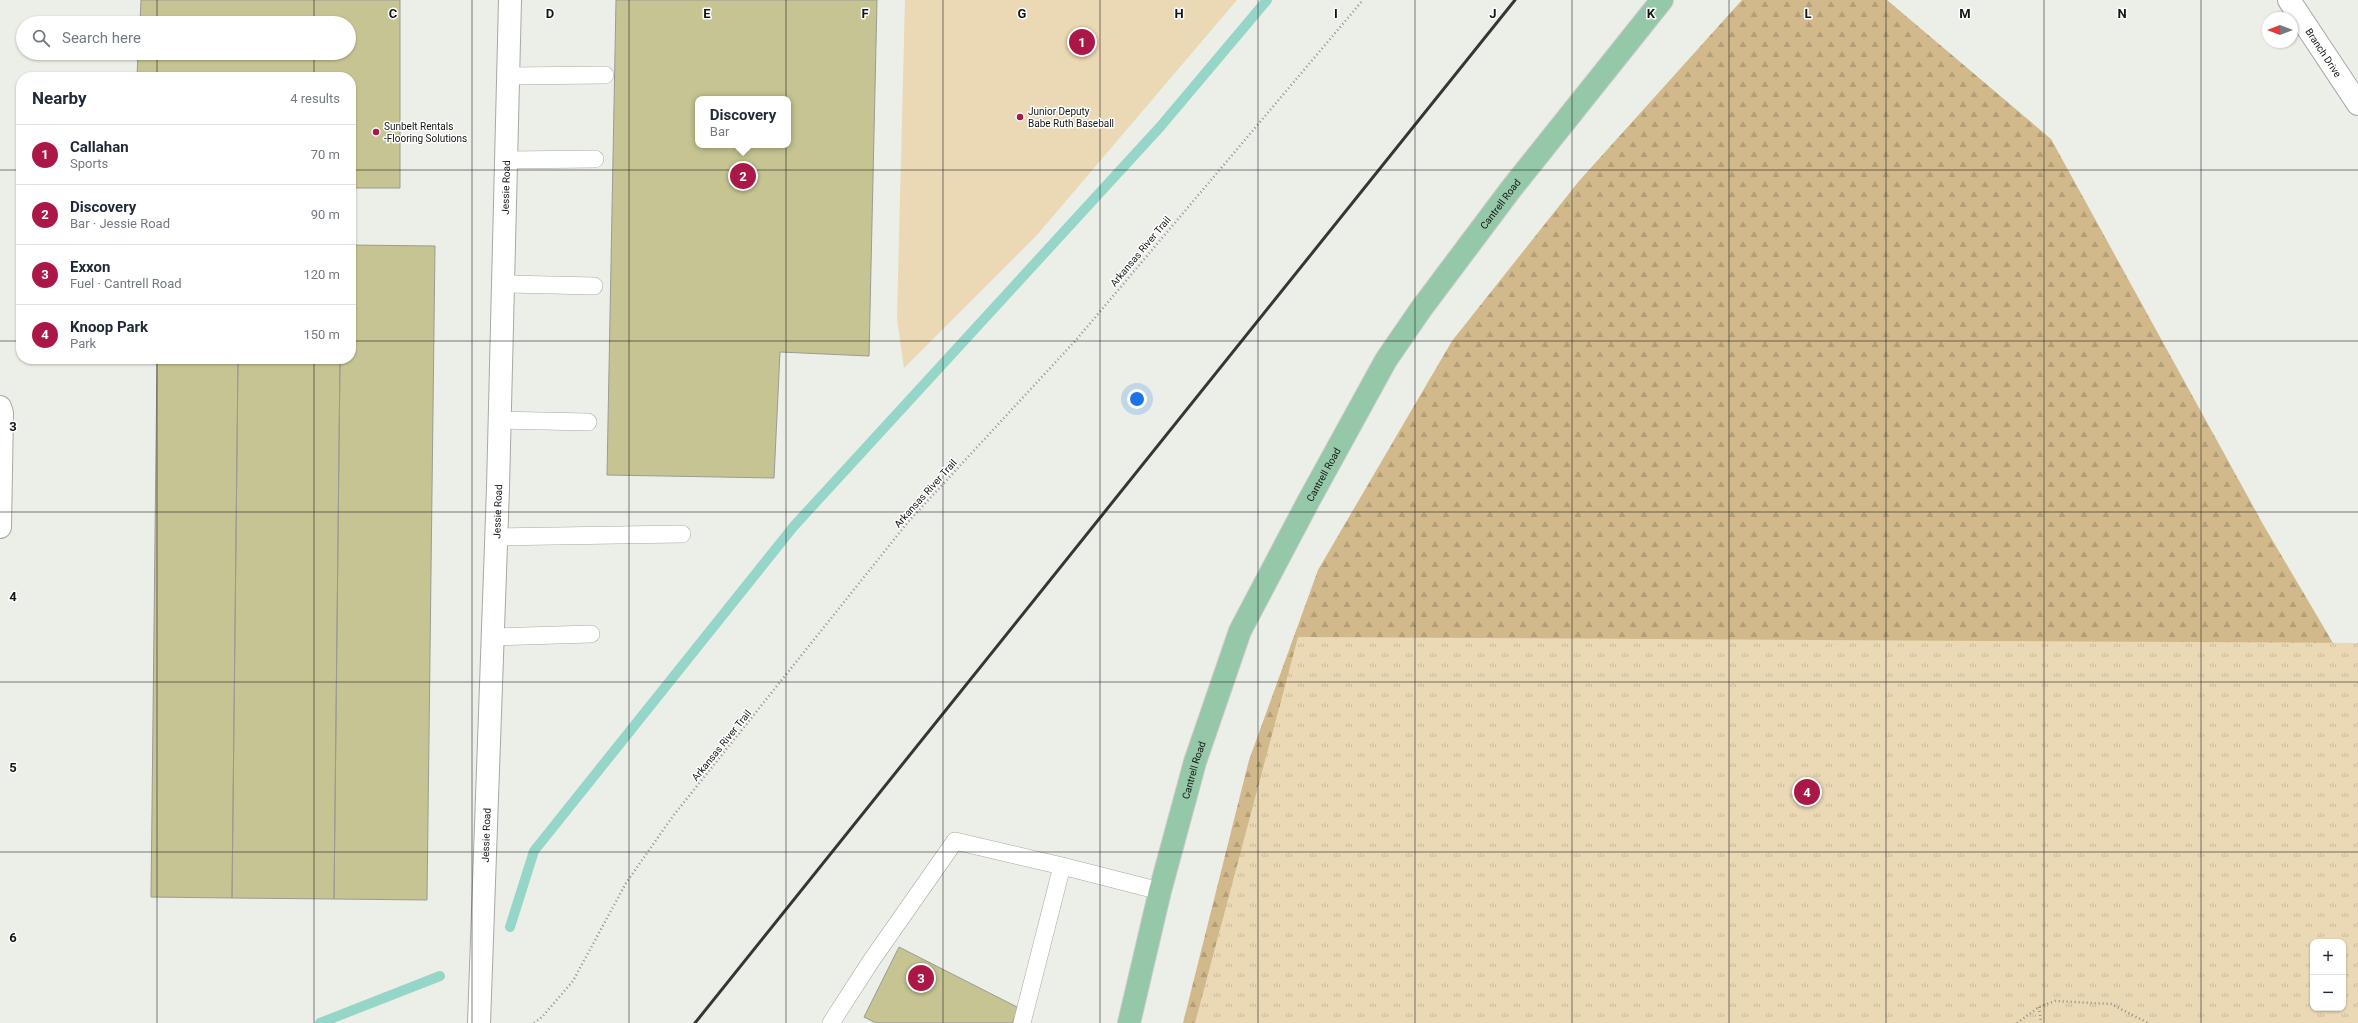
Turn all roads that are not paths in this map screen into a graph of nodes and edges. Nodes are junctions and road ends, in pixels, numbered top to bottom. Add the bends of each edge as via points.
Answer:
1 (510, 0) edge
2 (1662, 0) edge
3 (2290, 0) edge
4 (605, 75) dead end
5 (508, 76) junction
6 (2358, 104) edge
7 (595, 159) dead end
8 (506, 160) junction
9 (504, 284) junction
10 (594, 286) dead end
11 (0, 408) edge
12 (500, 420) junction
13 (588, 422) dead end
14 (0, 527) edge
15 (682, 534) dead end
16 (496, 537) junction
17 (591, 634) dead end
18 (492, 637) junction
19 (1062, 866) junction
20 (1160, 891) junction
21 (479, 1023) edge
22 (831, 1023) edge
23 (1022, 1023) edge
24 (1129, 1023) edge

1 - 5 street, Jessie Road
2 - 20 main road, Cantrell Road via 1506,195 1421,309 1371,387 1240,631 1195,762
3 - 6 street, Branch Drive
4 - 5 lane
5 - 8 street, Jessie Road
7 - 8 lane
8 - 9 street, Jessie Road
9 - 10 lane
9 - 12 street, Jessie Road
11 - 14 street
12 - 13 lane
12 - 16 street, Jessie Road
15 - 16 lane
16 - 18 street, Jessie Road
17 - 18 lane
18 - 21 street, Jessie Road
19 - 20 lane
19 - 22 lane via 955,841
19 - 23 lane
20 - 24 main road, Cantrell Road

